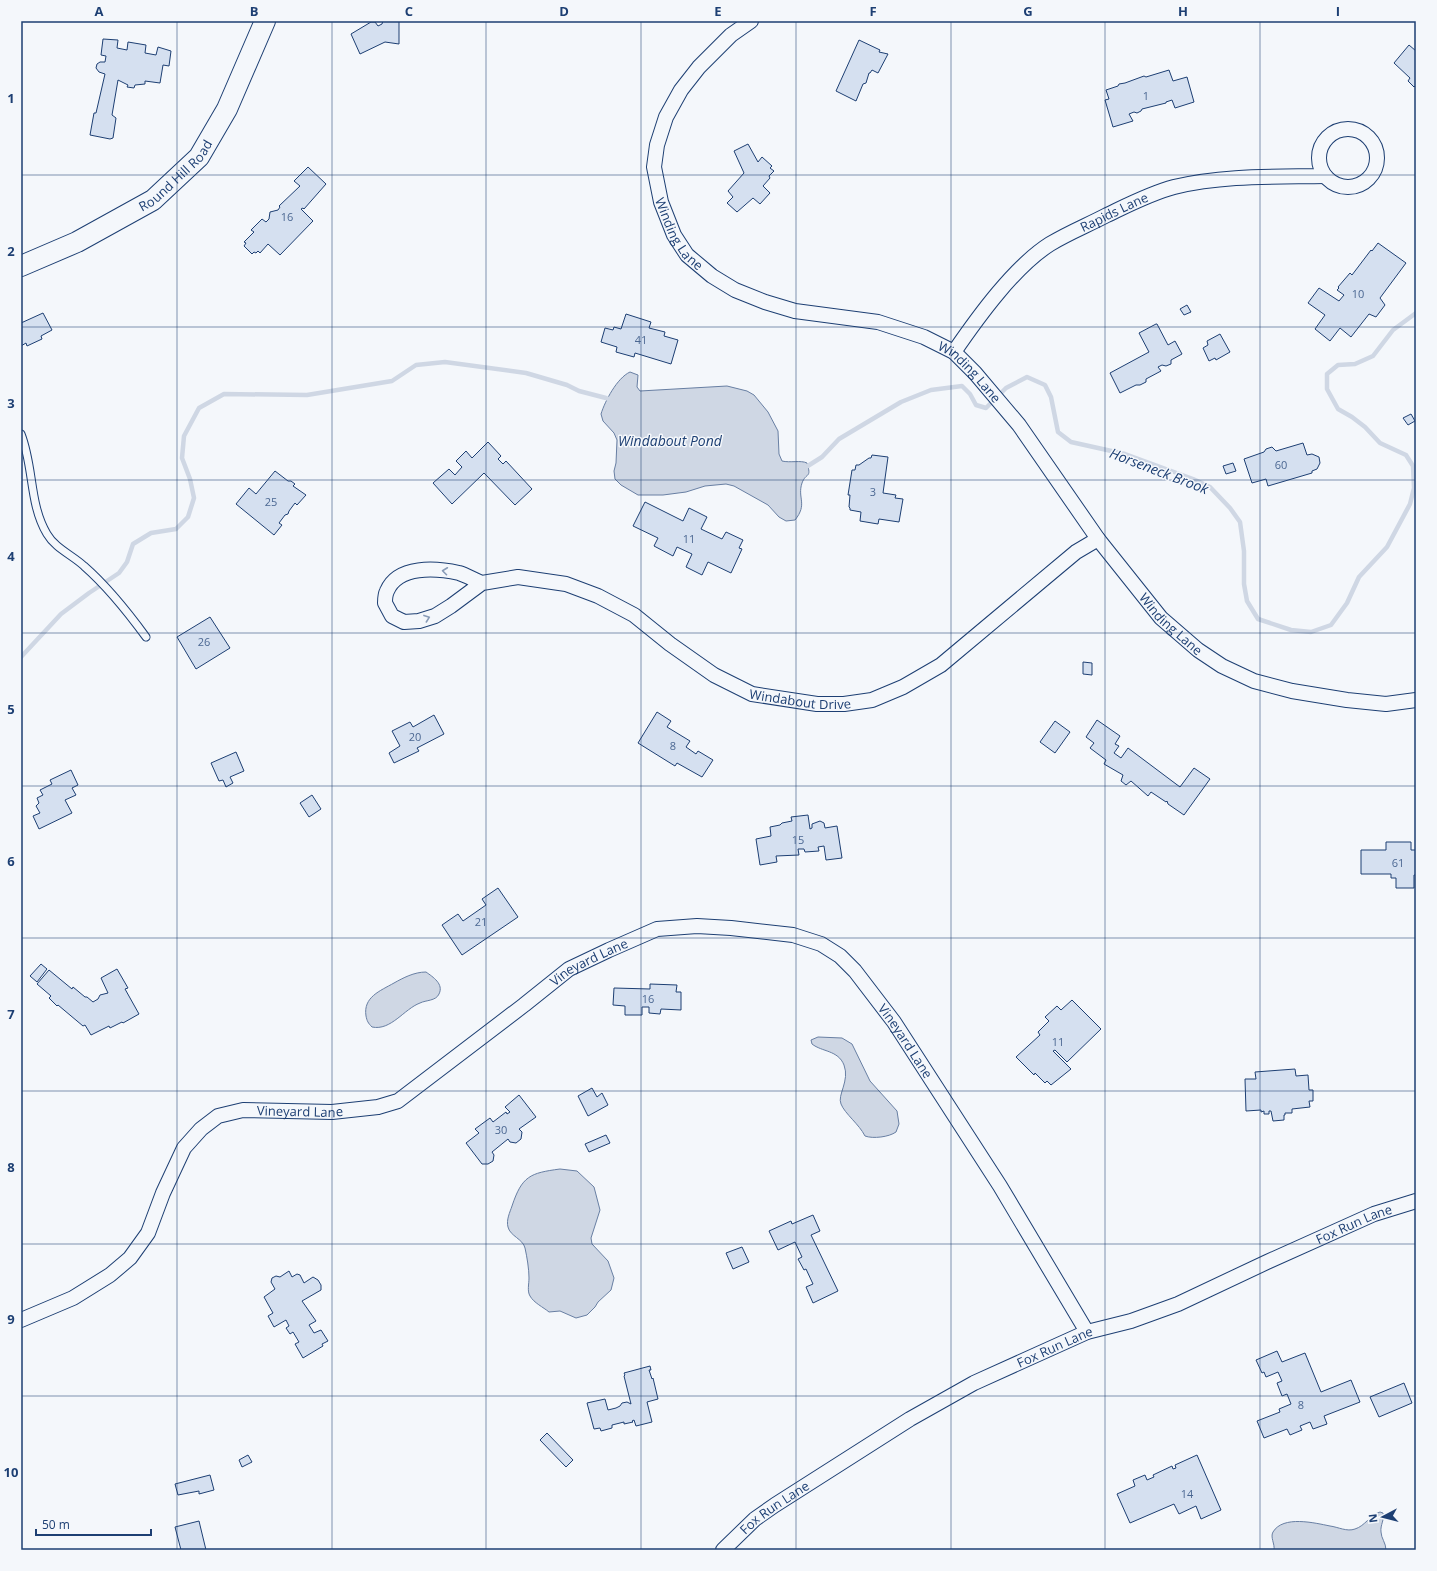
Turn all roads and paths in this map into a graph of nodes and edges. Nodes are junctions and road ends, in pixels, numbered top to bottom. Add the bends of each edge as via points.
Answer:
1 (265, 21) edge
2 (751, 21) edge
3 (1325, 176) junction
4 (21, 266) edge
5 (954, 352) junction
6 (21, 434) edge
7 (1098, 539) junction
8 (482, 583) junction
9 (146, 637) dead end
10 (1416, 700) edge
11 (1416, 1201) edge
12 (21, 1320) edge
13 (1087, 1332) junction
14 (723, 1550) edge

1 - 4 street, Round Hill Road via 227,109 199,157 153,200 77,242
2 - 5 street, Winding Lane via 731,35 699,67 681,90 666,117 657,144 654,167 661,202 674,235 687,255 712,276 735,290 795,311 878,322 924,336
3 - 3 street via 1332,183 1342,187 1352,188 1361,185 1375,171 1376,151 1372,142 1366,135 1348,129 1339,130 1331,135 1324,141 1320,150 1320,168
3 - 5 street, Rapids Lane via 1213,180 1174,187 1131,203 1050,245 1030,261 974,322
5 - 7 street, Winding Lane via 1019,425
6 - 9 lane via 30,465 37,515 47,535 52,542 84,565 120,601
7 - 8 street, Windabout Drive via 1076,552 941,665 903,687 872,700 844,704 817,704 752,694 714,675 634,615 598,596 566,584 518,577
7 - 10 street, Winding Lane via 1161,618 1198,650 1222,666 1254,681 1292,691 1386,704
8 -> 8 street, Windabout Drive via 459,573 428,569 411,570 394,581 387,591 385,603 392,616 404,622 419,621 435,616
11 - 13 street, Fox Run Lane via 1374,1214 1178,1304 1132,1321
12 - 13 street, Vineyard Lane via 73,1298 110,1275 130,1258 148,1232 184,1148 201,1129 218,1116 243,1110 332,1112 378,1107 398,1101 569,969 657,929 697,926 793,936 821,944 840,956 894,1022 1000,1186
13 - 14 street, Fox Run Lane via 974,1383 910,1419 755,1519

